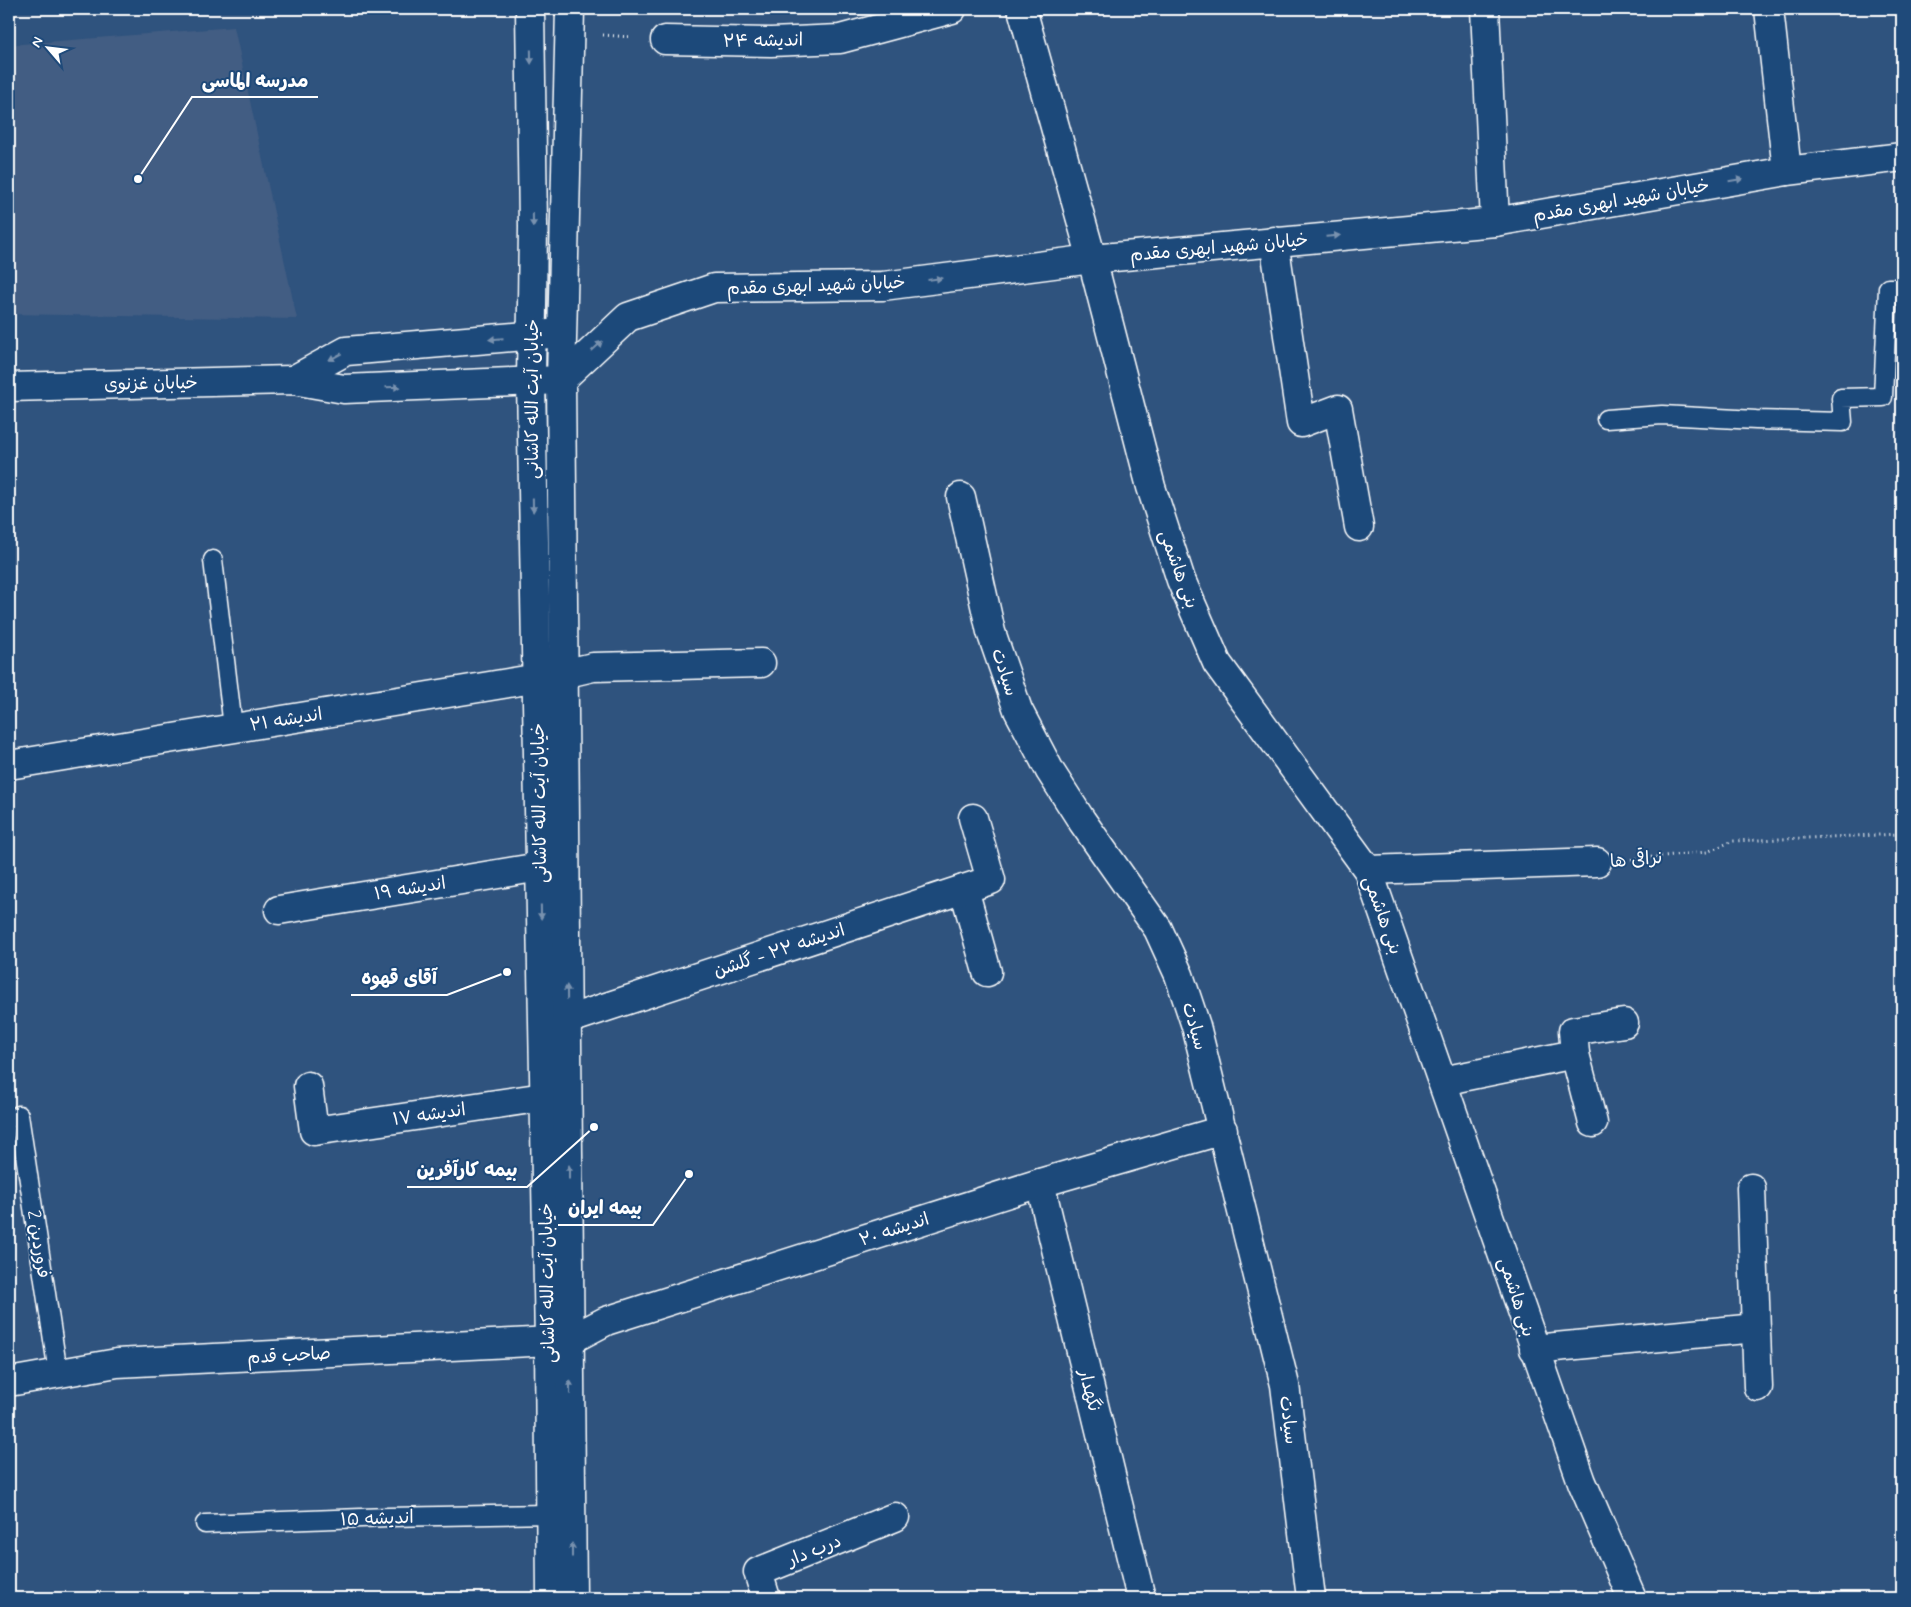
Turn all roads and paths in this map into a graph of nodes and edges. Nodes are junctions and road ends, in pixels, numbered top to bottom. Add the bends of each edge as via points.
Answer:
1 (530, 9) edge
2 (952, 9) edge
3 (1022, 9) edge
4 (1484, 9) edge
5 (1769, 9) edge
6 (570, 20) edge
7 (664, 40) joint
8 (1902, 157) edge
9 (1787, 171) junction
10 (1495, 222) junction
11 (1274, 241) junction
12 (1092, 259) junction
13 (1902, 288) edge
14 (562, 333) junction
15 (531, 336) junction
16 (293, 380) junction
17 (561, 380) junction
18 (531, 382) junction
19 (9, 387) edge
20 (1606, 419) dead end
21 (960, 497) dead end
22 (1359, 527) dead end
23 (213, 560) dead end
24 (762, 663) dead end
25 (563, 674) junction
26 (536, 678) junction
27 (233, 727) junction
28 (9, 765) edge
29 (973, 818) dead end
30 (1902, 834) edge
31 (1597, 862) joint
32 (540, 867) junction
33 (1368, 870) junction
34 (964, 889) junction
35 (279, 910) dead end
36 (987, 972) dead end
37 (567, 1020) junction
38 (1624, 1023) dead end
39 (1575, 1054) junction
40 (1442, 1081) junction
41 (308, 1086) dead end
42 (544, 1097) junction
43 (19, 1115) dead end
44 (1593, 1123) dead end
45 (1222, 1130) junction
46 (1040, 1182) junction
47 (1751, 1188) dead end
48 (1756, 1328) junction
49 (559, 1340) junction
50 (1534, 1348) junction
51 (58, 1373) junction
52 (9, 1382) edge
53 (1758, 1387) dead end
54 (549, 1514) junction
55 (895, 1517) dead end
56 (205, 1524) dead end
57 (551, 1598) edge
58 (572, 1598) edge
59 (766, 1598) edge
60 (1141, 1598) edge
61 (1311, 1598) edge
62 (1632, 1598) edge

1 -> 15 street, خیابان آیت الله کاشانی
2 - 7 street, اندیشه ۲۴ via 840,39 771,42
3 - 12 street
4 - 10 street
5 - 9 street
6 - 7 path
6 - 14 street, خیابان آیت الله کاشانی
8 - 9 street, خیابان شهید ابهری مقدم
10 -> 9 street, خیابان شهید ابهری مقدم
11 -> 10 street, خیابان شهید ابهری مقدم
11 - 12 street, خیابان شهید ابهری مقدم
11 - 22 street via 1300,423 1338,409
17 -> 12 street, خیابان شهید ابهری مقدم via 628,317 714,288 883,286
12 - 33 street, بنی هاشمی via 1150,487 1181,580 1217,663
13 - 20 lane via 1888,288 1883,397 1841,398 1843,422 1662,415
14 - 15 street
14 - 17 street, خیابان آیت الله کاشانی
15 -> 16 street via 346,351
15 - 18 street, خیابان آیت الله کاشانی
16 -> 18 street, خیابان غزنوی via 344,389
16 - 19 street, خیابان غزنوی
17 - 18 street, خیابان غزنوی
17 - 25 street, خیابان آیت الله کاشانی
18 -> 26 street, خیابان آیت الله کاشانی
21 - 45 street, سیادت via 992,632 1018,710 1050,771 1158,929 1179,974 1196,1026
23 - 27 lane
24 - 25 street, اندیشه ۲۱ via 593,667
25 - 26 street, اندیشه ۲۱
37 -> 25 street, خیابان آیت الله کاشانی
26 - 27 street, اندیشه ۲۱
26 - 32 street, خیابان آیت الله کاشانی
27 - 28 street, اندیشه ۲۱
29 - 34 street, اندیشه ۲۲ - گلشن via 991,880
30 - 31 path, نراقی ها via 1733,841 1707,852
31 - 33 street, نراقی ها
32 - 35 street, اندیشه ۱۹
32 -> 42 street, خیابان آیت الله کاشانی
33 - 40 street, بنی هاشمی
34 - 36 street
34 - 37 street, اندیشه ۲۲ - گلشن
49 -> 37 street, خیابان آیت الله کاشانی
38 - 39 street via 1573,1031
39 - 40 street
39 - 44 street
40 - 50 street, بنی هاشمی
41 - 42 street, اندیشه ۱۷ via 314,1131
42 - 49 street, خیابان آیت الله کاشانی
43 - 51 lane, فروردین 2
45 - 46 street, اندیشه ۲۰
45 - 61 street, سیادت via 1285,1385
46 - 49 street, اندیشه ۲۰ via 606,1321
46 - 60 street, نگهدار
47 - 48 street
48 - 50 street
48 - 53 street
49 - 51 street, صاحب قدم via 117,1363
49 - 54 street, خیابان آیت الله کاشانی
58 -> 49 street, خیابان آیت الله کاشانی
50 - 62 street, بنی هاشمی via 1582,1482
51 - 52 street, صاحب قدم
54 - 56 lane, اندیشه ۱۵
54 - 57 street, خیابان آیت الله کاشانی
55 - 59 street, درب دار via 758,1572

